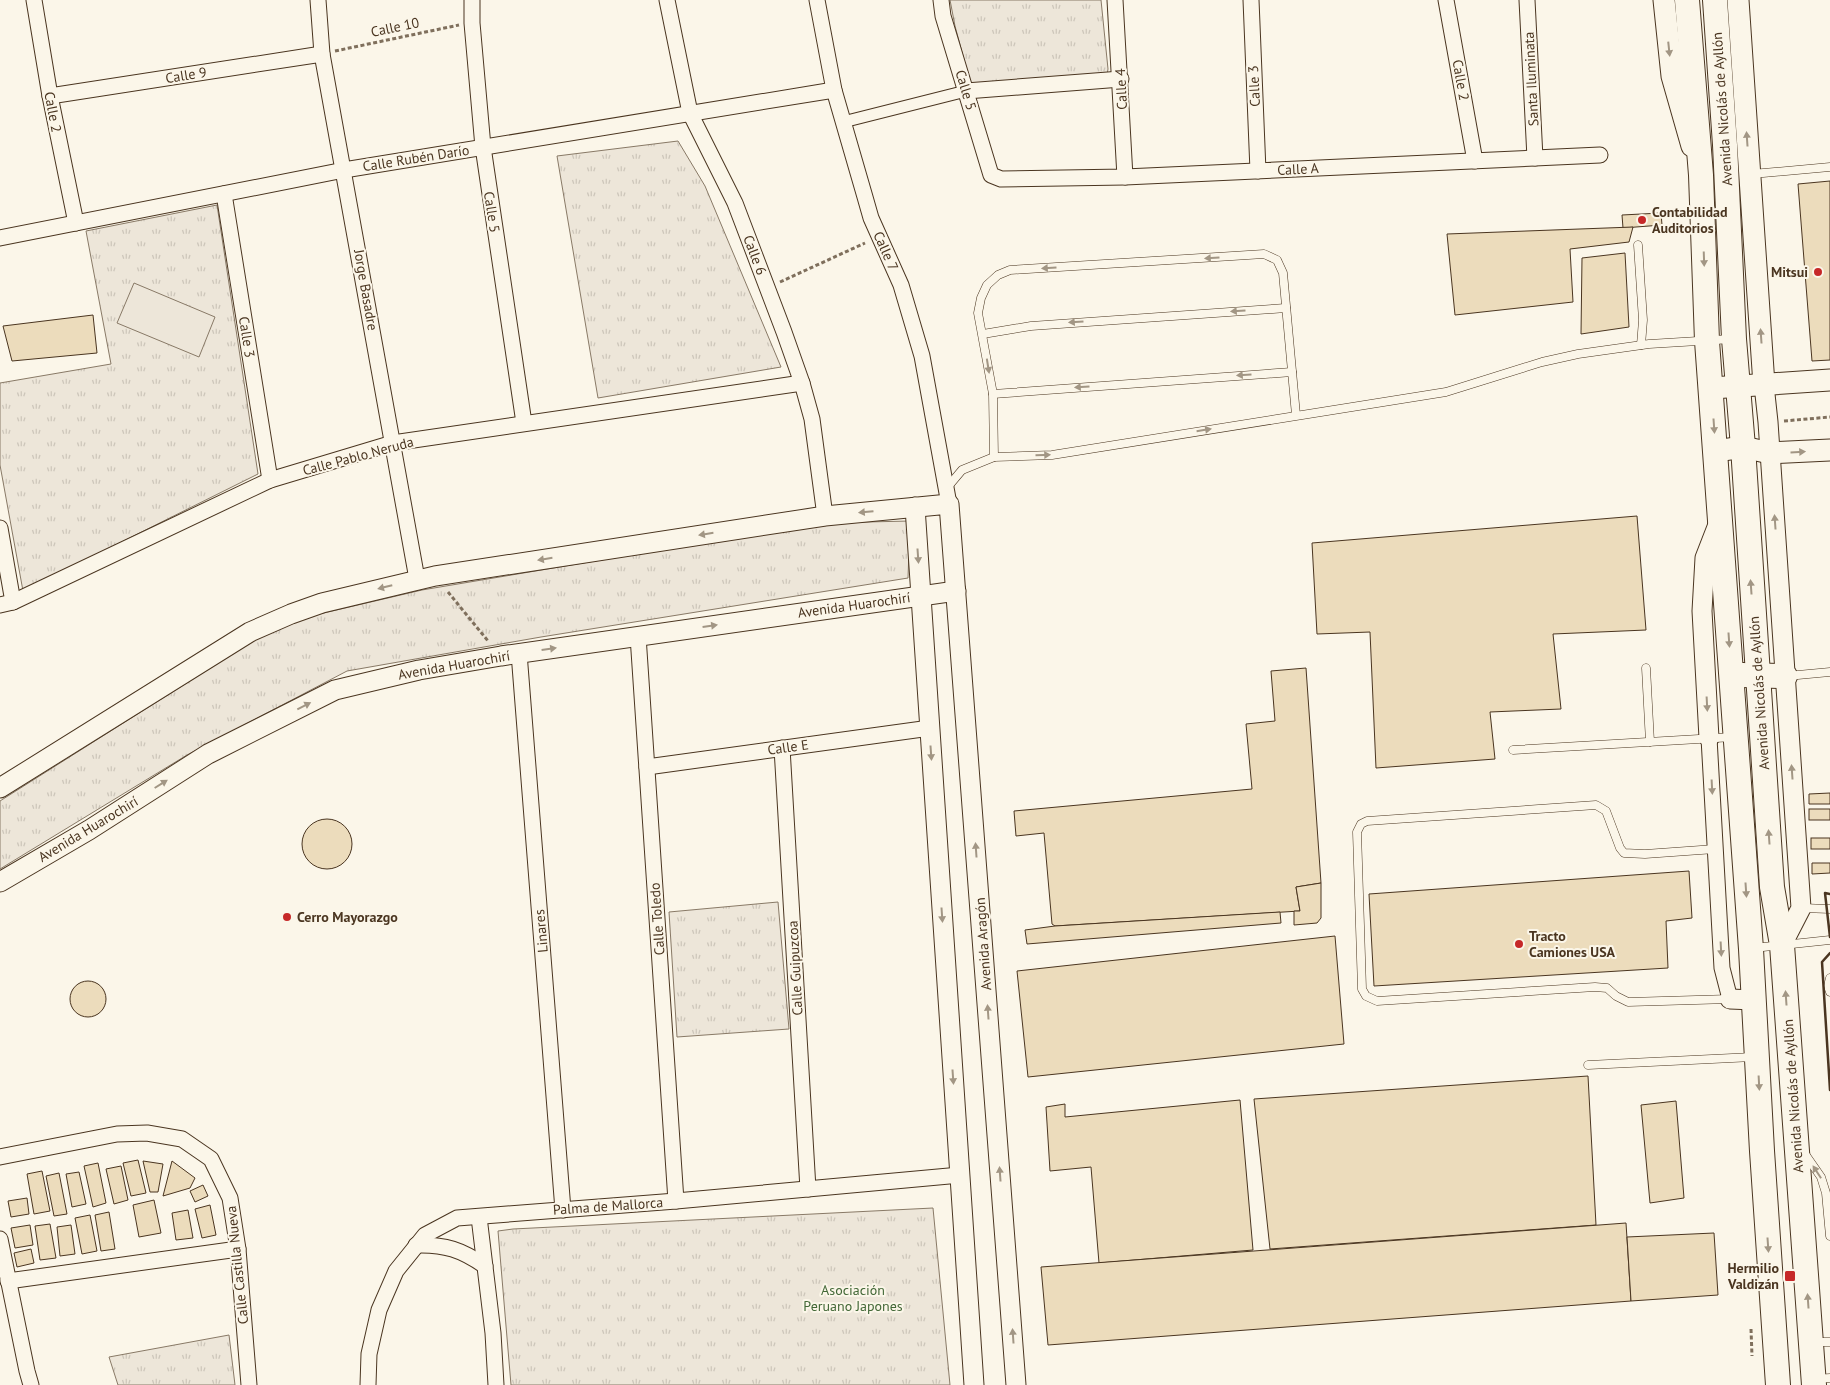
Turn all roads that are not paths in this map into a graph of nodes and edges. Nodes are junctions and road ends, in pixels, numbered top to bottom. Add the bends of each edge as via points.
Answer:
1 (318, 0) edge
2 (472, 0) edge
3 (667, 0) edge
4 (816, 0) edge
5 (941, 0) edge
6 (1115, 0) edge
7 (1250, 0) edge
8 (1446, 0) edge
9 (1527, 0) edge
10 (1664, 0) edge
11 (1687, 0) edge
12 (1715, 0) edge
13 (1738, 0) edge
14 (37, 1) edge
15 (322, 54) junction
16 (1121, 79) junction
17 (834, 90) junction
18 (966, 91) junction
19 (50, 96) junction
20 (690, 113) junction
21 (843, 122) junction
22 (483, 147) junction
23 (1600, 155) dead end
24 (1536, 158) junction
25 (1475, 161) junction
26 (1830, 167) edge
27 (344, 170) junction
28 (1258, 171) junction
29 (1701, 175) junction
30 (1750, 175) junction
31 (1125, 177) junction
32 (995, 178) joint
33 (224, 194) junction
34 (76, 223) junction
35 (0, 238) edge
36 (1638, 245) dead end
37 (1286, 308) junction
38 (983, 334) junction
39 (1734, 339) junction
40 (1707, 340) junction
41 (1641, 345) junction
42 (1292, 372) junction
43 (1830, 380) edge
44 (802, 383) junction
45 (1764, 385) junction
46 (1738, 386) junction
47 (1712, 388) junction
48 (992, 394) junction
49 (1296, 415) junction
50 (524, 423) junction
51 (393, 443) junction
52 (1743, 447) junction
53 (1830, 450) edge
54 (1716, 451) junction
55 (1770, 453) junction
56 (994, 457) junction
57 (270, 480) junction
58 (948, 497) junction
59 (915, 507) junction
60 (825, 516) junction
61 (1720, 518) junction
62 (0, 528) edge
63 (426, 577) junction
64 (956, 591) junction
65 (921, 596) junction
66 (7, 604) edge
67 (638, 636) junction
68 (510, 655) junction
69 (1646, 668) dead end
70 (1830, 672) edge
71 (1731, 675) junction
72 (1757, 675) junction
73 (1785, 676) junction
74 (930, 728) junction
75 (1736, 737) junction
76 (1709, 738) junction
77 (1650, 742) junction
78 (782, 748) junction
79 (1513, 750) dead end
80 (647, 767) junction
81 (0, 788) edge
82 (1715, 849) junction
83 (0, 882) edge
84 (1801, 908) junction
85 (1830, 909) edge
86 (1830, 940) edge
87 (1782, 945) junction
88 (1751, 949) junction
89 (1830, 978) edge
90 (1830, 992) edge
91 (1730, 999) junction
92 (1754, 1000) junction
93 (1757, 1057) junction
94 (1588, 1065) dead end
95 (1796, 1142) junction
96 (0, 1157) edge
97 (960, 1175) junction
98 (808, 1189) junction
99 (676, 1201) junction
100 (563, 1210) junction
101 (478, 1217) junction
102 (1830, 1236) edge
103 (0, 1239) edge
104 (416, 1245) junction
105 (238, 1249) junction
106 (485, 1266) junction
107 (8, 1281) junction
108 (1821, 1342) edge
109 (1819, 1381) edge
110 (31, 1385) edge
111 (248, 1385) edge
112 (368, 1385) edge
113 (496, 1385) edge
114 (974, 1385) edge
115 (1016, 1385) edge
116 (1778, 1385) edge

1 - 15 street, Jorge Basadre
2 - 22 street, Calle 5
3 - 20 street, Calle 6
4 - 17 street, Calle 7
5 - 18 street, Calle 5
6 - 16 street, Calle 4
7 - 28 street, Calle 3
8 - 25 street, Calle 2
9 - 24 street, Santa Iluminata
10 -> 29 main road via 1672,76
11 - 29 main road, Avenida Nicolás de Ayllón
12 - 39 main road, Avenida Nicolás de Ayllón
30 -> 13 main road, Avenida Nicolás de Ayllón
14 - 19 street, Calle 2
15 - 19 street, Calle 9
15 - 27 street, Jorge Basadre
16 - 18 street
16 - 31 street, Calle 4
17 - 20 street, Calle Rubén Darío
17 - 21 street, Calle 7
18 - 21 street
18 - 32 street, Calle 5 via 991,175
19 - 34 street, Calle 2
20 - 22 street, Calle Rubén Darío
20 - 44 street, Calle 6 via 735,203
21 - 58 street, Calle 7 via 871,218 901,285 922,356
22 - 27 street, Calle Rubén Darío
22 - 50 street, Calle 5
23 - 24 street, Calle A
24 - 25 street, Calle A
25 - 28 street, Calle A
26 - 30 lane
27 - 33 street, Calle Rubén Darío
27 - 51 street, Jorge Basadre
28 - 31 street, Calle A
29 -> 40 main road, Avenida Nicolás de Ayllón
45 -> 30 main road, Avenida Nicolás de Ayllón
31 - 32 street, Calle A
33 - 34 street, Calle Rubén Darío
33 - 57 street, Calle 3
34 - 35 street, Calle Rubén Darío
36 - 41 lane via 1643,320
37 -> 38 lane via 1030,326
37 -> 38 lane via 1283,273 1277,260 1264,254 1010,270 987,285 981,298 978,313
37 - 42 lane
38 -> 48 lane
39 - 40 lane
39 - 46 main road, Avenida Nicolás de Ayllón
40 - 41 lane
40 - 47 main road, Avenida Nicolás de Ayllón
41 - 49 lane via 1542,362 1446,392
42 -> 48 lane
42 - 49 lane
43 - 45 main road
44 - 50 street, Calle Pablo Neruda
44 - 60 street, Calle 6 via 812,419
45 - 46 main road
45 - 55 street, Avenida Nicolás de Ayllón
46 - 47 main road
46 - 52 main road, Avenida Nicolás de Ayllón
47 -> 54 main road, Avenida Nicolás de Ayllón
48 - 56 lane
56 -> 49 lane via 1052,455
50 - 51 street, Calle Pablo Neruda
51 - 57 street, Calle Pablo Neruda
51 - 63 street, Jorge Basadre
52 - 54 main road
52 - 55 main road
72 -> 52 main road, Avenida Nicolás de Ayllón
55 -> 53 main road
54 - 61 main road, Avenida Nicolás de Ayllón
73 -> 55 street, Avenida Nicolás de Ayllón
56 - 58 lane via 962,470
57 - 66 street, Calle Pablo Neruda
58 - 59 street
58 - 64 street, Avenida Aragón
59 -> 60 street
59 -> 65 street
60 -> 63 street
61 -> 71 main road, Avenida Nicolás de Ayllón
61 -> 76 street, Avenida Nicolás de Ayllón via 1705,558 1702,611
62 - 66 street
63 -> 81 street via 322,604 250,632
64 - 65 street, Avenida Huarochirí
115 -> 64 street, Avenida Aragón
67 -> 65 street, Avenida Huarochirí
65 - 74 street
68 -> 67 street, Avenida Huarochirí
67 - 80 street, Calle Toledo
83 -> 68 street, Avenida Huarochirí via 208,754 335,690 419,670
68 - 100 street, Linares
69 - 77 lane
70 - 73 lane
71 - 72 main road
71 - 75 main road, Avenida Nicolás de Ayllón
72 - 73 main road
87 -> 72 main road, Avenida Nicolás de Ayllón via 1772,887
84 -> 73 street, Avenida Nicolás de Ayllón
74 - 78 street, Calle E
74 -> 97 street
75 - 76 lane
75 -> 88 main road, Avenida Nicolás de Ayllón
76 - 77 lane
76 -> 82 street, Avenida Nicolás de Ayllón
77 - 79 lane
78 - 80 street, Calle E
78 - 98 street, Calle Guipuzcoa
80 - 99 street, Calle Toledo
82 -> 91 street, Avenida Nicolás de Ayllón via 1722,968
82 - 91 lane via 1624,853 1606,810 1596,805 1367,821 1357,832 1362,989 1366,996 1377,1001 1595,987 1607,988 1628,1002
84 - 85 lane
84 - 87 street
86 - 87 lane
87 - 88 lane
95 -> 87 main road, Avenida Nicolás de Ayllón
88 - 92 main road, Avenida Nicolás de Ayllón
89 - 90 lane
91 - 92 street
92 - 93 main road, Avenida Nicolás de Ayllón
93 - 94 lane
93 -> 116 main road, Avenida Nicolás de Ayllón
102 -> 95 lane via 1824,1185
108 -> 95 main road, Avenida Nicolás de Ayllón
96 - 105 street, Calle Castilla Nueva via 117,1134 147,1133 182,1139 211,1159 230,1198
97 - 98 street, Palma de Mallorca
97 - 114 street
98 - 99 street, Palma de Mallorca
99 - 100 street, Palma de Mallorca
100 - 101 street, Palma de Mallorca
101 - 104 street, Palma de Mallorca via 457,1218 425,1235
101 - 106 street
103 - 107 street
104 - 106 street via 438,1245 461,1251
104 - 112 street, Palma de Mallorca via 396,1271 379,1310 369,1354
105 - 107 street
105 - 111 street, Calle Castilla Nueva
106 - 113 street
107 - 110 street
108 - 109 main road, Avenida Nicolás de Ayllón

